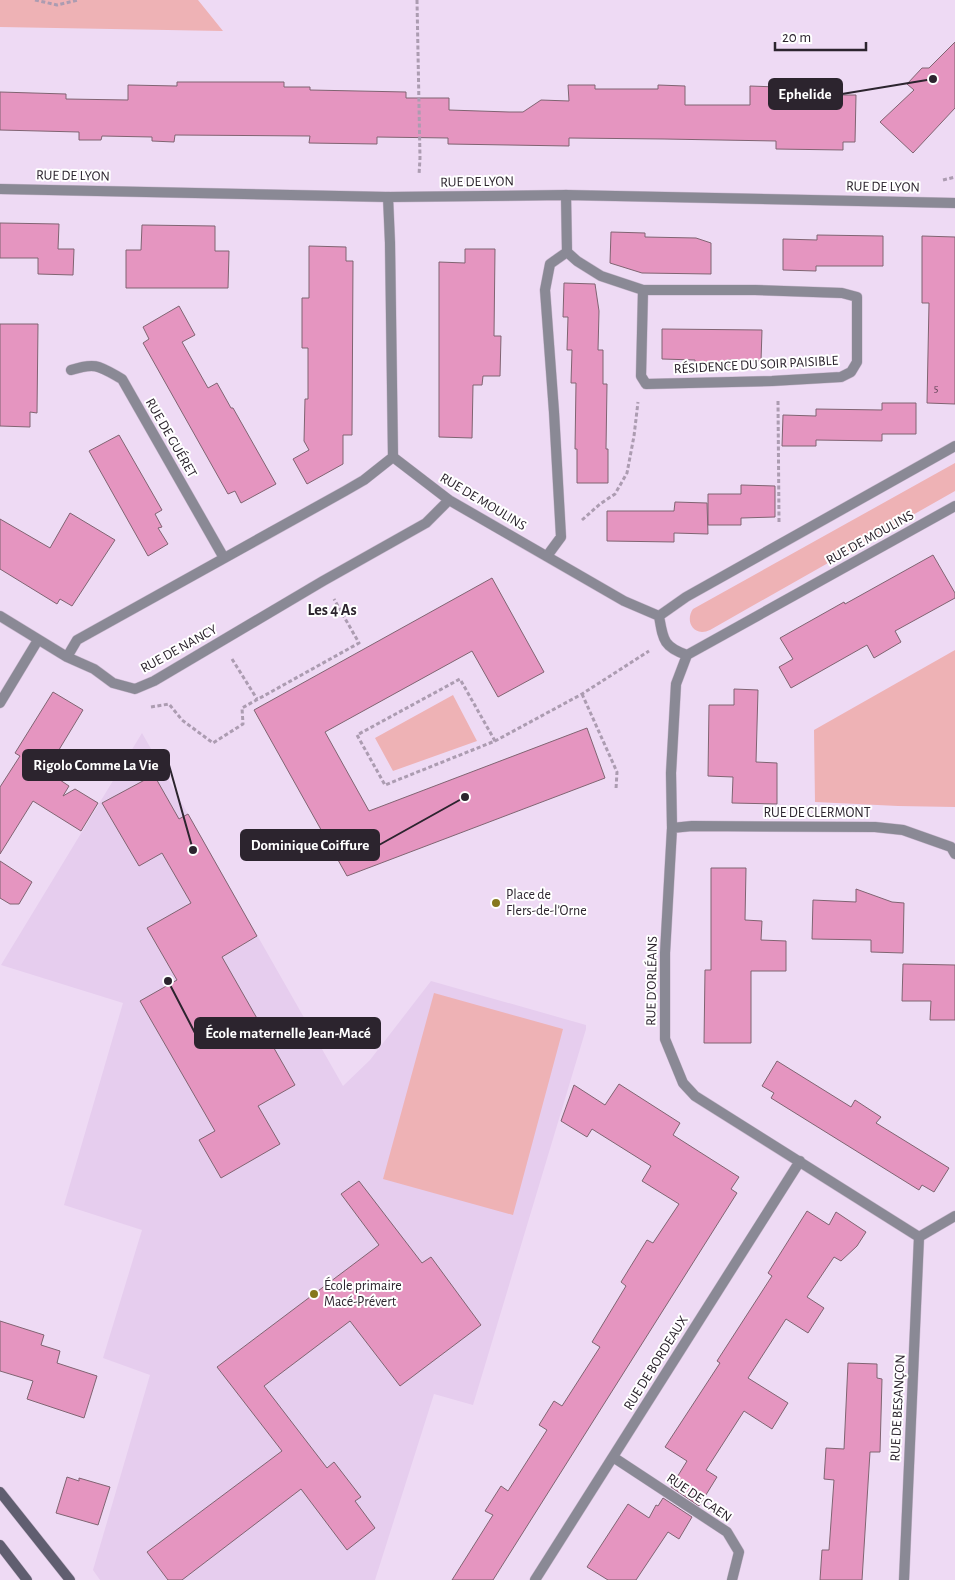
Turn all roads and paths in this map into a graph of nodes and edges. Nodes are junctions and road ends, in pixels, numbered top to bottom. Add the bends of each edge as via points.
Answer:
1 (35, 0) edge
2 (78, 0) edge
3 (418, 0) edge
4 (955, 177) edge
5 (939, 182) dead end
6 (0, 189) edge
7 (566, 195) junction
8 (416, 196) junction
9 (388, 197) junction
10 (955, 203) edge
11 (567, 252) junction
12 (644, 290) junction
13 (71, 370) dead end
14 (641, 376) junction
15 (772, 381) junction
16 (955, 446) edge
17 (392, 457) junction
18 (449, 500) junction
19 (955, 506) edge
20 (561, 537) junction
21 (788, 539) junction
22 (547, 556) junction
23 (224, 558) junction
24 (323, 581) junction
25 (0, 616) edge
26 (659, 616) junction
27 (38, 640) junction
28 (663, 640) junction
29 (221, 641) junction
30 (687, 656) junction
31 (67, 657) junction
32 (582, 694) junction
33 (257, 699) junction
34 (0, 703) edge
35 (151, 707) dead end
36 (495, 741) junction
37 (616, 789) dead end
38 (672, 828) junction
39 (955, 854) edge
40 (800, 1162) junction
41 (955, 1216) edge
42 (919, 1236) junction
43 (613, 1457) junction
44 (0, 1492) edge
45 (0, 1544) edge
46 (27, 1580) edge
47 (70, 1580) edge
48 (535, 1580) edge
49 (732, 1580) edge
50 (904, 1580) edge

1 - 2 path via 57,5
3 - 8 path via 420,158
4 - 5 path
6 - 9 street, RUE DE LYON
7 - 8 street, RUE DE LYON
7 - 10 street, RUE DE LYON
7 - 11 street
8 - 9 street, RUE DE LYON
9 - 17 street
11 - 12 street, RÉSIDENCE DU SOIR PAISIBLE via 601,276
11 - 20 street via 550,264 545,290
12 - 14 street
12 - 15 street, RÉSIDENCE DU SOIR PAISIBLE via 842,292 857,297 857,362 851,372 841,377
13 - 23 street, RUE DE GUÉRET via 88,365 101,366 122,379
14 - 15 street, RÉSIDENCE DU SOIR PAISIBLE via 646,384
14 - 20 path via 627,473 616,494
15 - 21 path via 778,393 779,521
16 - 21 street
17 - 18 street, RUE DE MOULINS
17 - 23 street via 364,480
18 - 22 street, RUE DE MOULINS
18 - 24 street, RUE DE NANCY via 426,523
19 - 30 street, RUE DE MOULINS
20 - 22 street
21 - 26 street
22 - 26 street, RUE DE MOULINS via 624,601
23 - 31 street via 77,640
24 - 29 street, RUE DE NANCY
24 - 33 path via 359,643
25 - 27 street
26 - 28 street
27 - 31 street, RUE DE NANCY
27 - 34 street
28 - 30 street via 674,651
28 - 32 path
29 - 31 street, RUE DE NANCY via 135,689 112,683 94,669
29 - 33 path
30 - 38 street, RUE D'ORLÉANS via 676,684
32 - 36 path
32 - 37 path via 617,772
33 - 35 path via 242,708 243,724 213,743 182,720 169,704
36 - 36 path via 385,785 357,736 460,679
38 - 39 street, RUE DE CLERMONT via 875,826 902,830 951,847
38 - 40 street, RUE D'ORLÉANS via 665,953 665,1039 683,1083 695,1096
40 - 42 street, RUE D'ORLÉANS
40 - 43 street, RUE DE BORDEAUX
41 - 42 street
42 - 50 street, RUE DE BESANÇON
43 - 48 street, RUE DE BORDEAUX
43 - 49 street, RUE DE CAEN via 727,1532 738,1552
44 - 47 main road
45 - 46 main road

